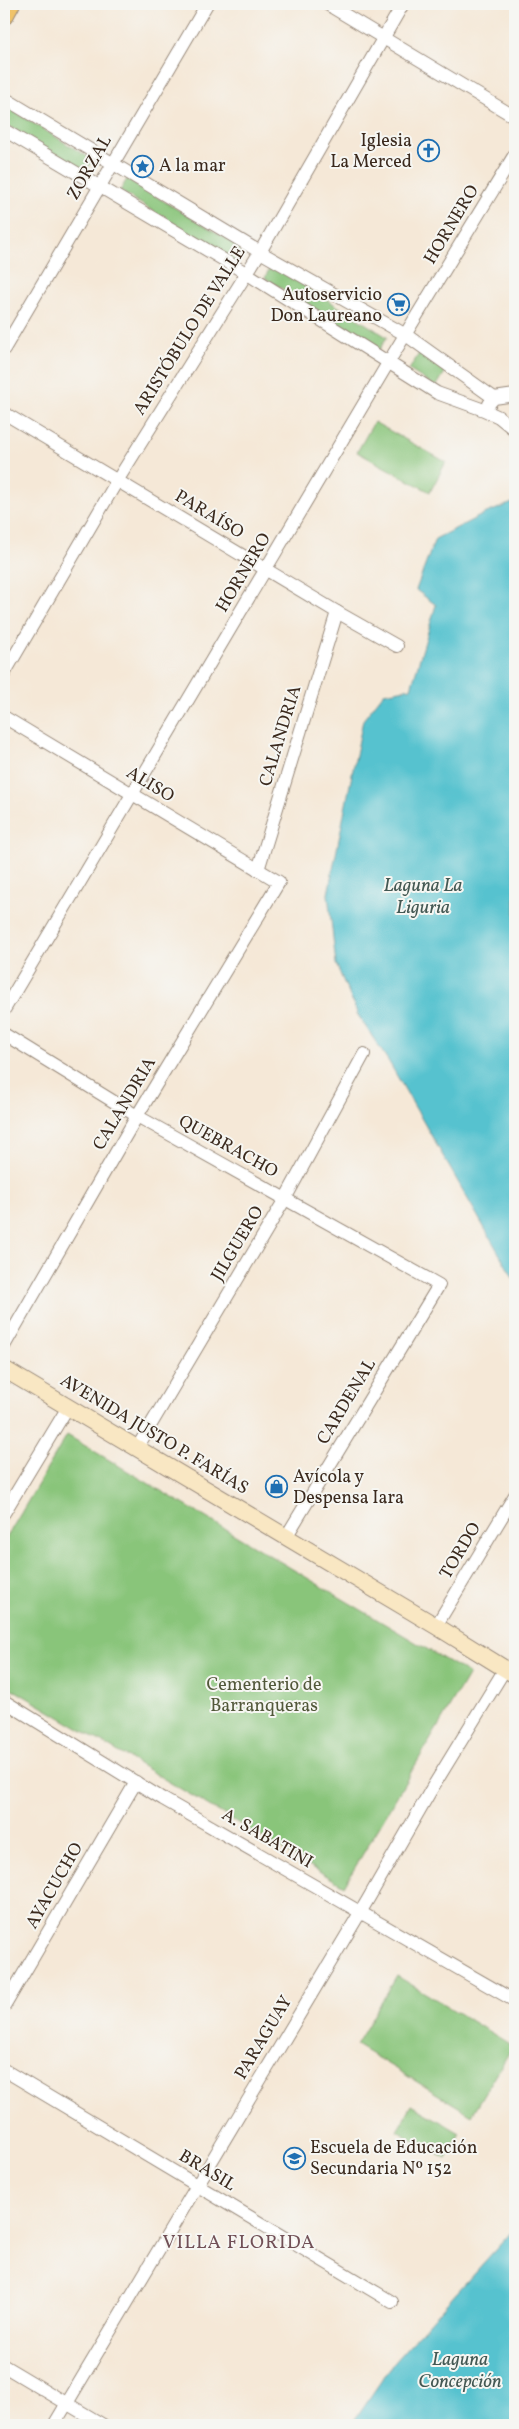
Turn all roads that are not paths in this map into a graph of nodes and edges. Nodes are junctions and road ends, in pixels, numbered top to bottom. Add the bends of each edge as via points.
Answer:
1 (10, 4) edge
2 (207, 4) edge
3 (327, 4) edge
4 (402, 4) edge
5 (4, 15) edge
6 (382, 37) junction
7 (4, 98) edge
8 (515, 117) edge
9 (4, 130) edge
10 (515, 154) edge
11 (112, 164) junction
12 (100, 187) junction
13 (260, 252) junction
14 (246, 273) junction
15 (406, 335) junction
16 (4, 349) edge
17 (388, 363) junction
18 (515, 395) edge
19 (494, 398) junction
20 (484, 410) junction
21 (4, 413) edge
22 (515, 430) edge
23 (118, 481) junction
24 (266, 570) junction
25 (337, 612) junction
26 (397, 646) dead end
27 (4, 674) edge
28 (4, 717) edge
29 (133, 795) junction
30 (258, 870) junction
31 (279, 882) joint
32 (4, 1010) edge
33 (4, 1034) edge
34 (364, 1054) dead end
35 (137, 1116) junction
36 (286, 1199) junction
37 (439, 1285) joint
38 (4, 1346) edge
39 (4, 1369) edge
40 (68, 1407) junction
41 (137, 1448) junction
42 (515, 1495) edge
43 (4, 1513) edge
44 (286, 1536) junction
45 (436, 1626) junction
46 (510, 1672) edge
47 (4, 1701) edge
48 (136, 1782) junction
49 (360, 1912) junction
50 (515, 2001) edge
51 (4, 2008) edge
52 (4, 2070) edge
53 (197, 2185) junction
54 (392, 2302) dead end
55 (4, 2366) edge
56 (66, 2404) junction
57 (54, 2425) edge
58 (103, 2425) edge

1 - 5 main road
2 - 11 street, ZORZAL
3 - 6 street
4 - 6 street, ARISTÓBULO DE VALLE
6 - 8 street
6 - 13 street, ARISTÓBULO DE VALLE
7 - 11 street
9 - 12 street
10 - 15 street, HORNERO
11 - 12 street, ZORZAL
11 - 13 street
12 - 14 street
12 - 16 street, ZORZAL
13 - 14 street, ARISTÓBULO DE VALLE
13 - 15 street
14 - 17 street
14 - 23 street, ARISTÓBULO DE VALLE
15 - 17 street, HORNERO
15 - 19 street
17 - 20 street via 437,393
17 - 24 street, HORNERO
18 - 19 street
19 - 20 street
20 - 22 street
21 - 23 street, PARAÍSO
23 - 24 street, PARAÍSO
23 - 27 street, ARISTÓBULO DE VALLE
24 - 25 street, PARAÍSO
24 - 29 street, HORNERO
25 - 26 street, PARAÍSO
25 - 30 street, CALANDRIA
28 - 29 street, ALISO
29 - 30 street, ALISO
29 - 32 street, HORNERO
30 - 31 street, ALISO
31 - 35 street, CALANDRIA
33 - 35 street, QUEBRACHO
34 - 36 street, JILGUERO
35 - 36 street, QUEBRACHO
35 - 38 street, CALANDRIA
36 - 37 street, QUEBRACHO
36 - 41 street, JILGUERO
37 - 44 street, CARDENAL
39 - 40 street, AVENIDA JUSTO P. FARÍAS
40 - 41 street, AVENIDA JUSTO P. FARÍAS
40 - 43 street
41 - 44 street, AVENIDA JUSTO P. FARÍAS
42 - 45 street, TORDO
44 - 45 street, AVENIDA JUSTO P. FARÍAS
45 - 46 street, AVENIDA JUSTO P. FARÍAS
46 - 49 street, PARAGUAY via 441,1773
47 - 48 street, A. SABATINI
48 - 49 street, A. SABATINI
48 - 51 street, AYACUCHO
49 - 50 street, A. SABATINI
49 - 53 street, PARAGUAY
52 - 53 street, BRASIL
53 - 54 street, BRASIL
53 - 56 street, PARAGUAY
55 - 56 street
56 - 57 street, PARAGUAY
56 - 58 street

